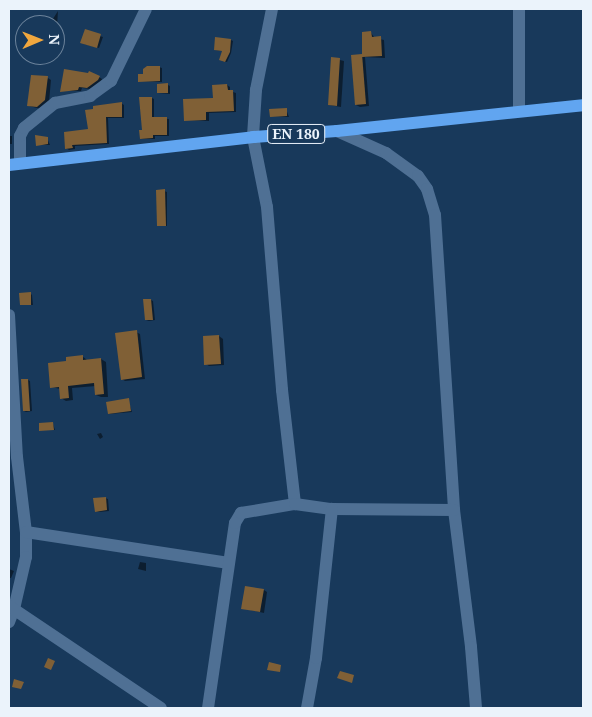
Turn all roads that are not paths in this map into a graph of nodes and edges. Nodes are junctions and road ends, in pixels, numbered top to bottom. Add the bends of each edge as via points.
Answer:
1 (146, 9) edge
2 (272, 9) edge
3 (519, 9) edge
4 (583, 106) edge
5 (520, 111) junction
6 (337, 131) junction
7 (253, 137) junction
8 (14, 164) edge
9 (9, 315) edge
10 (296, 504) junction
11 (332, 508) junction
12 (454, 510) junction
13 (26, 532) junction
14 (229, 563) junction
15 (11, 608) edge
16 (9, 622) edge
17 (161, 708) edge
18 (208, 708) edge
19 (307, 708) edge
20 (476, 708) edge

1 - 8 street via 111,81 90,96 55,103 24,128
2 - 7 street via 256,90
3 - 5 street
4 - 5 main road, EN 180
5 - 6 main road, EN 180
6 - 7 main road, EN 180
6 - 12 street via 386,153 418,176 427,189 434,215
7 - 8 main road, EN 180
7 - 10 street via 267,207 285,418
9 - 13 street via 17,457
10 - 11 street
10 - 14 street via 241,513 235,523
11 - 12 street
11 - 19 street via 316,658
12 - 20 street via 472,647
13 - 14 street
13 - 15 street via 26,557
14 - 18 street
15 - 16 street
15 - 17 street

